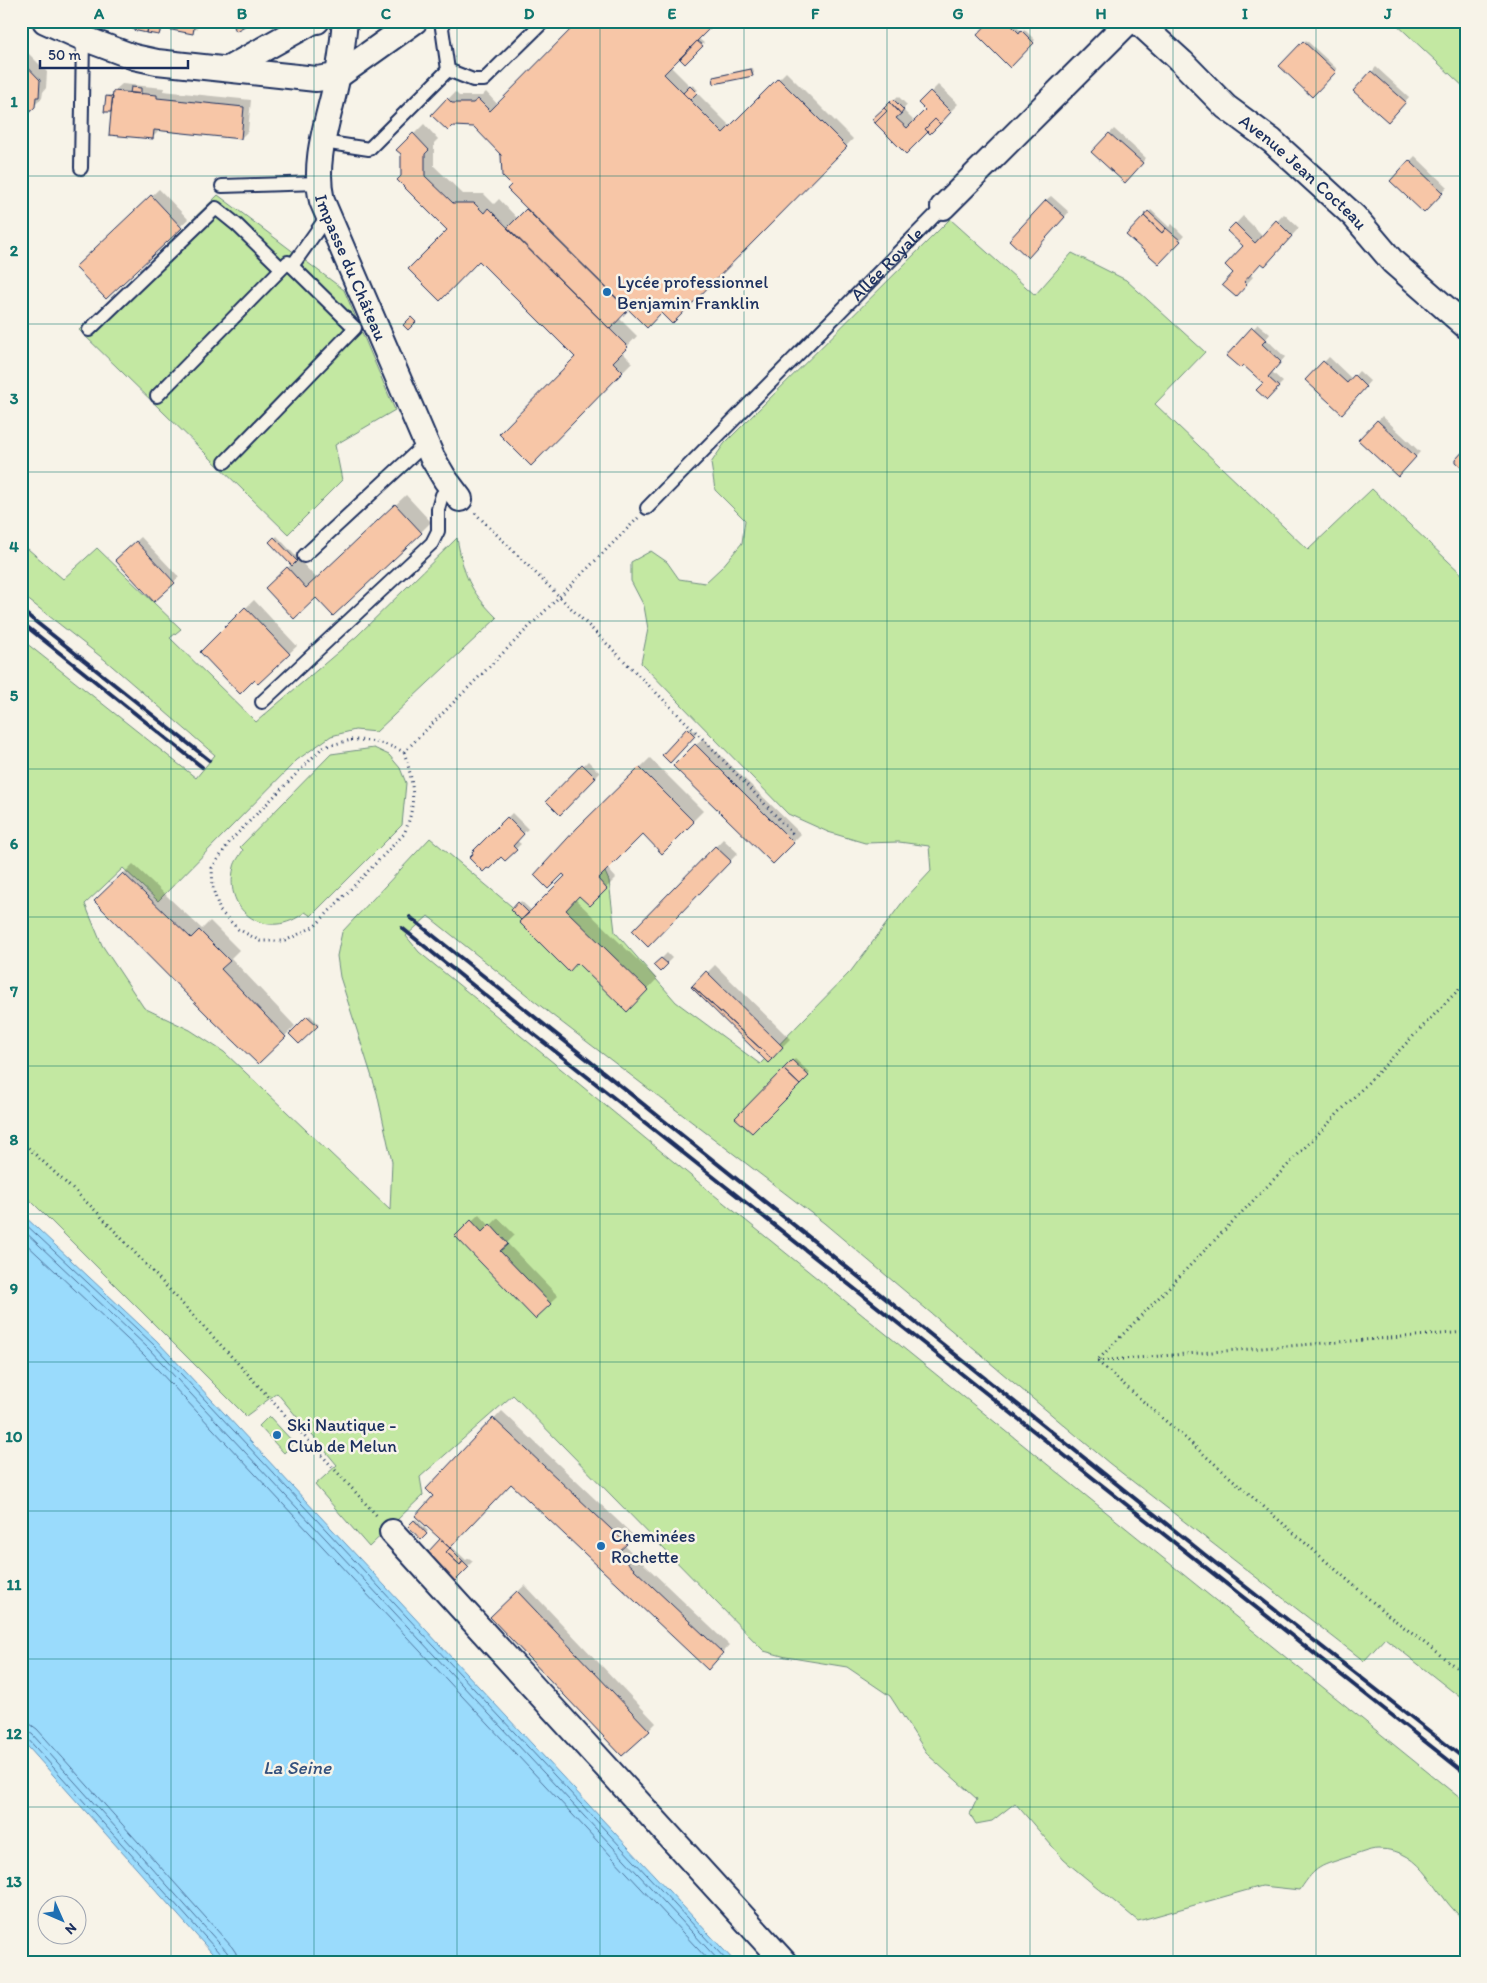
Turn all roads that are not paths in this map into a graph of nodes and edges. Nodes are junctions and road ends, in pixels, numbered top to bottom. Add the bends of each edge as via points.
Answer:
1 (45, 21) edge
2 (317, 21) edge
3 (345, 21) edge
4 (415, 21) edge
5 (441, 21) edge
6 (544, 21) edge
7 (1129, 21) edge
8 (1137, 21) edge
9 (83, 38) junction
10 (228, 69) junction
11 (448, 70) junction
12 (338, 76) junction
13 (323, 142) junction
14 (81, 168) dead end
15 (318, 183) junction
16 (222, 186) dead end
17 (943, 207) joint
18 (328, 215) junction
19 (286, 267) junction
20 (1466, 326) edge
21 (89, 330) dead end
22 (157, 396) dead end
23 (426, 443) junction
24 (225, 462) dead end
25 (455, 492) joint
26 (647, 508) road end
27 (304, 556) dead end
28 (262, 702) dead end
29 (392, 1532) road end
30 (784, 1962) edge

1 - 9 street
2 - 10 street
3 - 12 street, Impasse du Château
4 - 12 street
5 - 11 lane
6 - 11 lane via 484,80 473,80
7 - 17 street, Allée Royale
8 - 20 street, Avenue Jean Cocteau via 1226,107 1272,141 1354,216 1393,262
9 - 10 street via 156,62
9 - 14 lane
10 - 12 street via 316,79
11 - 13 lane via 369,149
12 - 13 street, Impasse du Château
13 - 15 street, Impasse du Château
15 - 16 lane
15 - 18 street, Impasse du Château
17 - 26 lane, Allée Royale
18 - 19 lane
18 - 23 street, Impasse du Château
19 - 21 lane via 216,208
19 - 22 lane
19 - 24 lane via 355,328
23 - 25 street, Impasse du Château
23 - 27 lane
25 - 28 lane via 442,495 438,531 432,543
29 - 30 street

